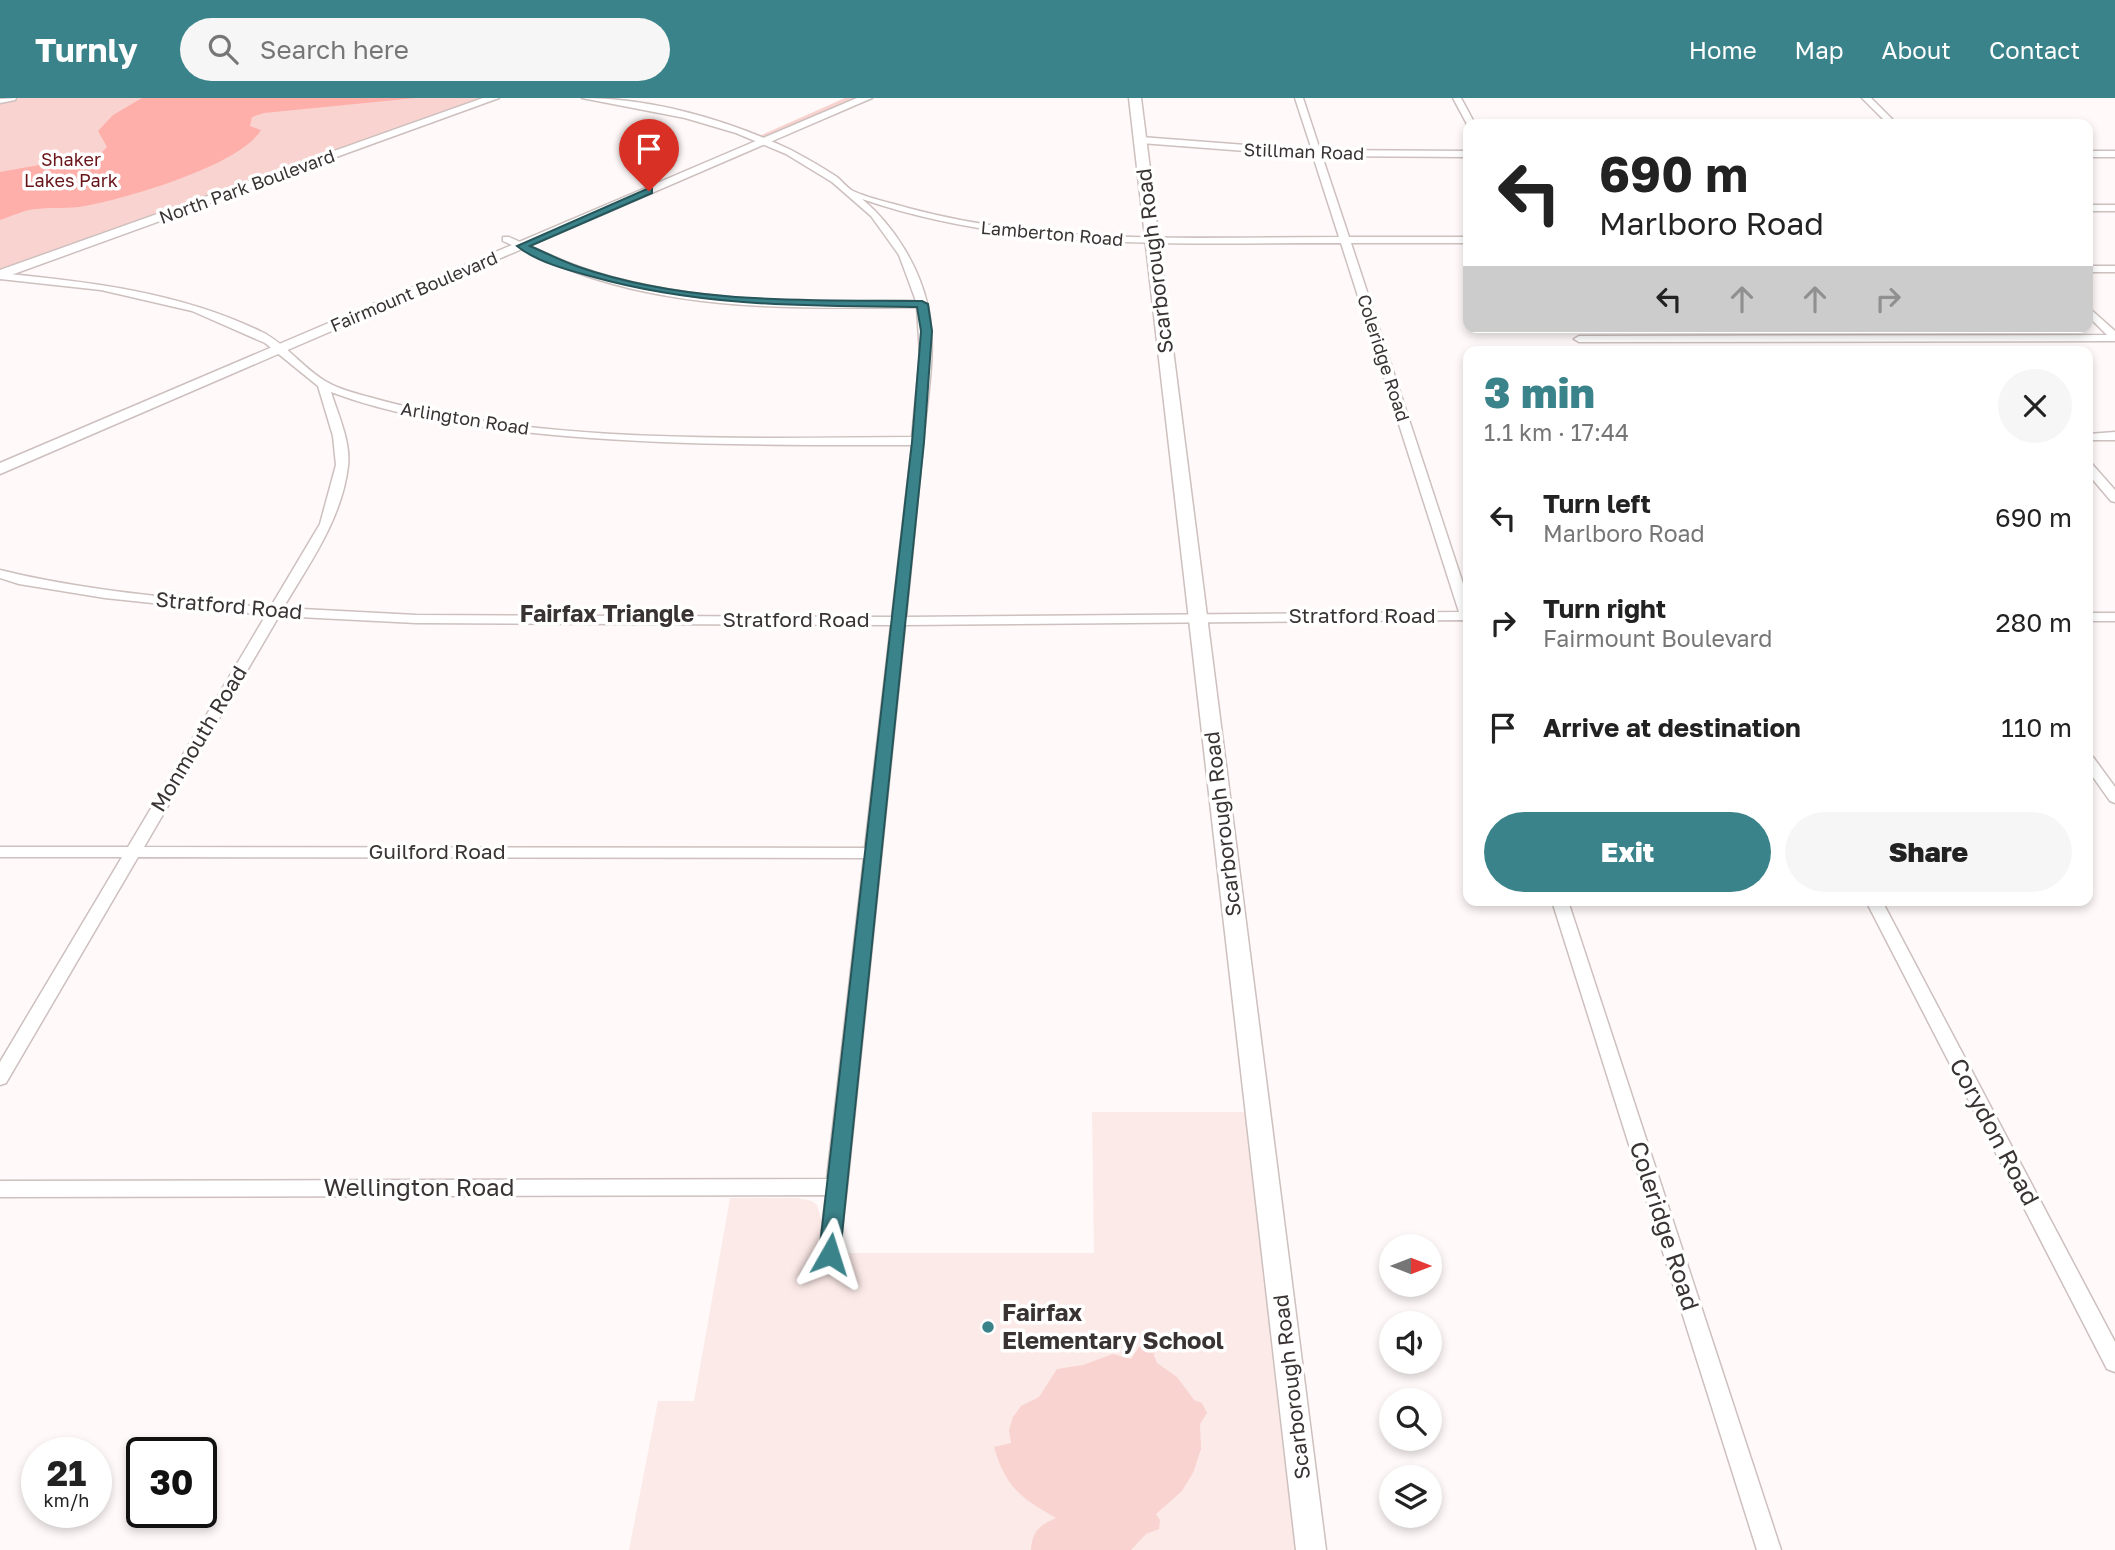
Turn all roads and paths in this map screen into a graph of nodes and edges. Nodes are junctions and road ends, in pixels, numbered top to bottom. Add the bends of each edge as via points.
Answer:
1 (12, 98) edge
2 (493, 98) edge
3 (586, 98) edge
4 (840, 98) edge
5 (866, 98) edge
6 (1135, 98) edge
7 (1300, 98) edge
8 (1457, 98) edge
9 (1866, 98) edge
10 (0, 101) edge
11 (1468, 119) edge
12 (1888, 119) edge
13 (757, 139) junction
14 (1141, 141) junction
15 (1318, 154) junction
16 (1463, 154) edge
17 (2093, 154) edge
18 (2115, 154) edge
19 (850, 192) junction
20 (2093, 208) edge
21 (2115, 208) edge
22 (898, 209) junction
23 (875, 217) junction
24 (506, 239) junction
25 (1153, 240) junction
26 (1345, 240) junction
27 (1463, 240) edge
28 (522, 246) junction
29 (2093, 269) edge
30 (2115, 269) edge
31 (0, 275) edge
32 (922, 304) junction
33 (2093, 315) edge
34 (1576, 333) edge
35 (2115, 338) edge
36 (1784, 339) junction
37 (1975, 339) junction
38 (268, 340) junction
39 (1579, 340) junction
40 (1582, 346) edge
41 (1789, 346) edge
42 (1981, 346) edge
43 (282, 348) junction
44 (323, 385) junction
45 (121, 401) dead end
46 (2115, 436) edge
47 (2093, 437) edge
48 (918, 442) junction
49 (0, 469) edge
50 (2093, 473) edge
51 (2115, 498) edge
52 (0, 574) edge
53 (1463, 602) edge
54 (274, 612) junction
55 (1198, 617) junction
56 (1463, 617) edge
57 (2093, 617) edge
58 (2115, 617) edge
59 (899, 621) junction
60 (2093, 767) edge
61 (2115, 798) edge
62 (0, 852) edge
63 (131, 852) junction
64 (874, 853) junction
65 (1562, 906) edge
66 (1877, 906) edge
67 (0, 1078) edge
68 (837, 1187) junction
69 (0, 1189) edge
70 (830, 1254) dead end
71 (2115, 1363) edge
72 (1311, 1550) edge
73 (1769, 1550) edge

1 - 10 street
2 - 31 street, North Park Boulevard
3 - 13 street via 695,117
4 - 13 street, Fairmount Boulevard
5 - 13 street, Fairmount Boulevard
6 - 14 street, Scarborough Road
7 - 15 street, Coleridge Road
8 - 11 street
9 - 12 street
13 - 19 street
13 - 24 street, Fairmount Boulevard
13 - 28 street, Fairmount Boulevard
14 - 15 street, Stillman Road
14 - 25 street, Scarborough Road
15 - 16 street, Stillman Road
15 - 26 street, Coleridge Road
17 - 18 street
19 - 22 street, Lamberton Road
19 - 23 street
20 - 21 street
22 - 23 street
22 - 25 street, Lamberton Road via 1008,233
23 - 32 street via 903,254
24 - 28 street
24 - 38 street, Fairmount Boulevard
25 - 26 street, Lamberton Road
25 - 55 street, Scarborough Road
26 - 27 street, Lamberton Road
26 - 53 street, Coleridge Road
28 - 32 street via 574,269 696,296 762,302
28 - 43 street, Fairmount Boulevard
29 - 30 street
31 - 38 street, Arlington Road via 96,285 169,299
32 - 48 street via 926,331
33 - 35 street
34 - 39 street
35 - 37 street
36 - 37 street
36 - 39 street
36 - 41 street
37 - 42 street
38 - 43 street, Arlington Road
38 - 45 street, Fairmount Boulevard
39 - 40 street
43 - 44 street, Arlington Road
43 - 49 street, Fairmount Boulevard
44 - 48 street, Arlington Road via 398,409 452,420 587,436
44 - 54 street, Monmouth Road via 339,436 342,465 326,524
46 - 47 street
48 - 59 street
50 - 51 street
52 - 54 street, Stratford Road via 105,594
54 - 59 street, Stratford Road via 416,619
54 - 63 street, Monmouth Road
55 - 56 street, Stratford Road
55 - 59 street, Stratford Road
55 - 72 street, Scarborough Road
57 - 58 street
59 - 64 street
60 - 61 street
62 - 63 street, Guilford Road
63 - 64 street, Guilford Road
63 - 67 street, Monmouth Road
64 - 68 street
65 - 73 street, Coleridge Road
66 - 71 street, Corydon Road
68 - 69 street, Wellington Road
68 - 70 street

